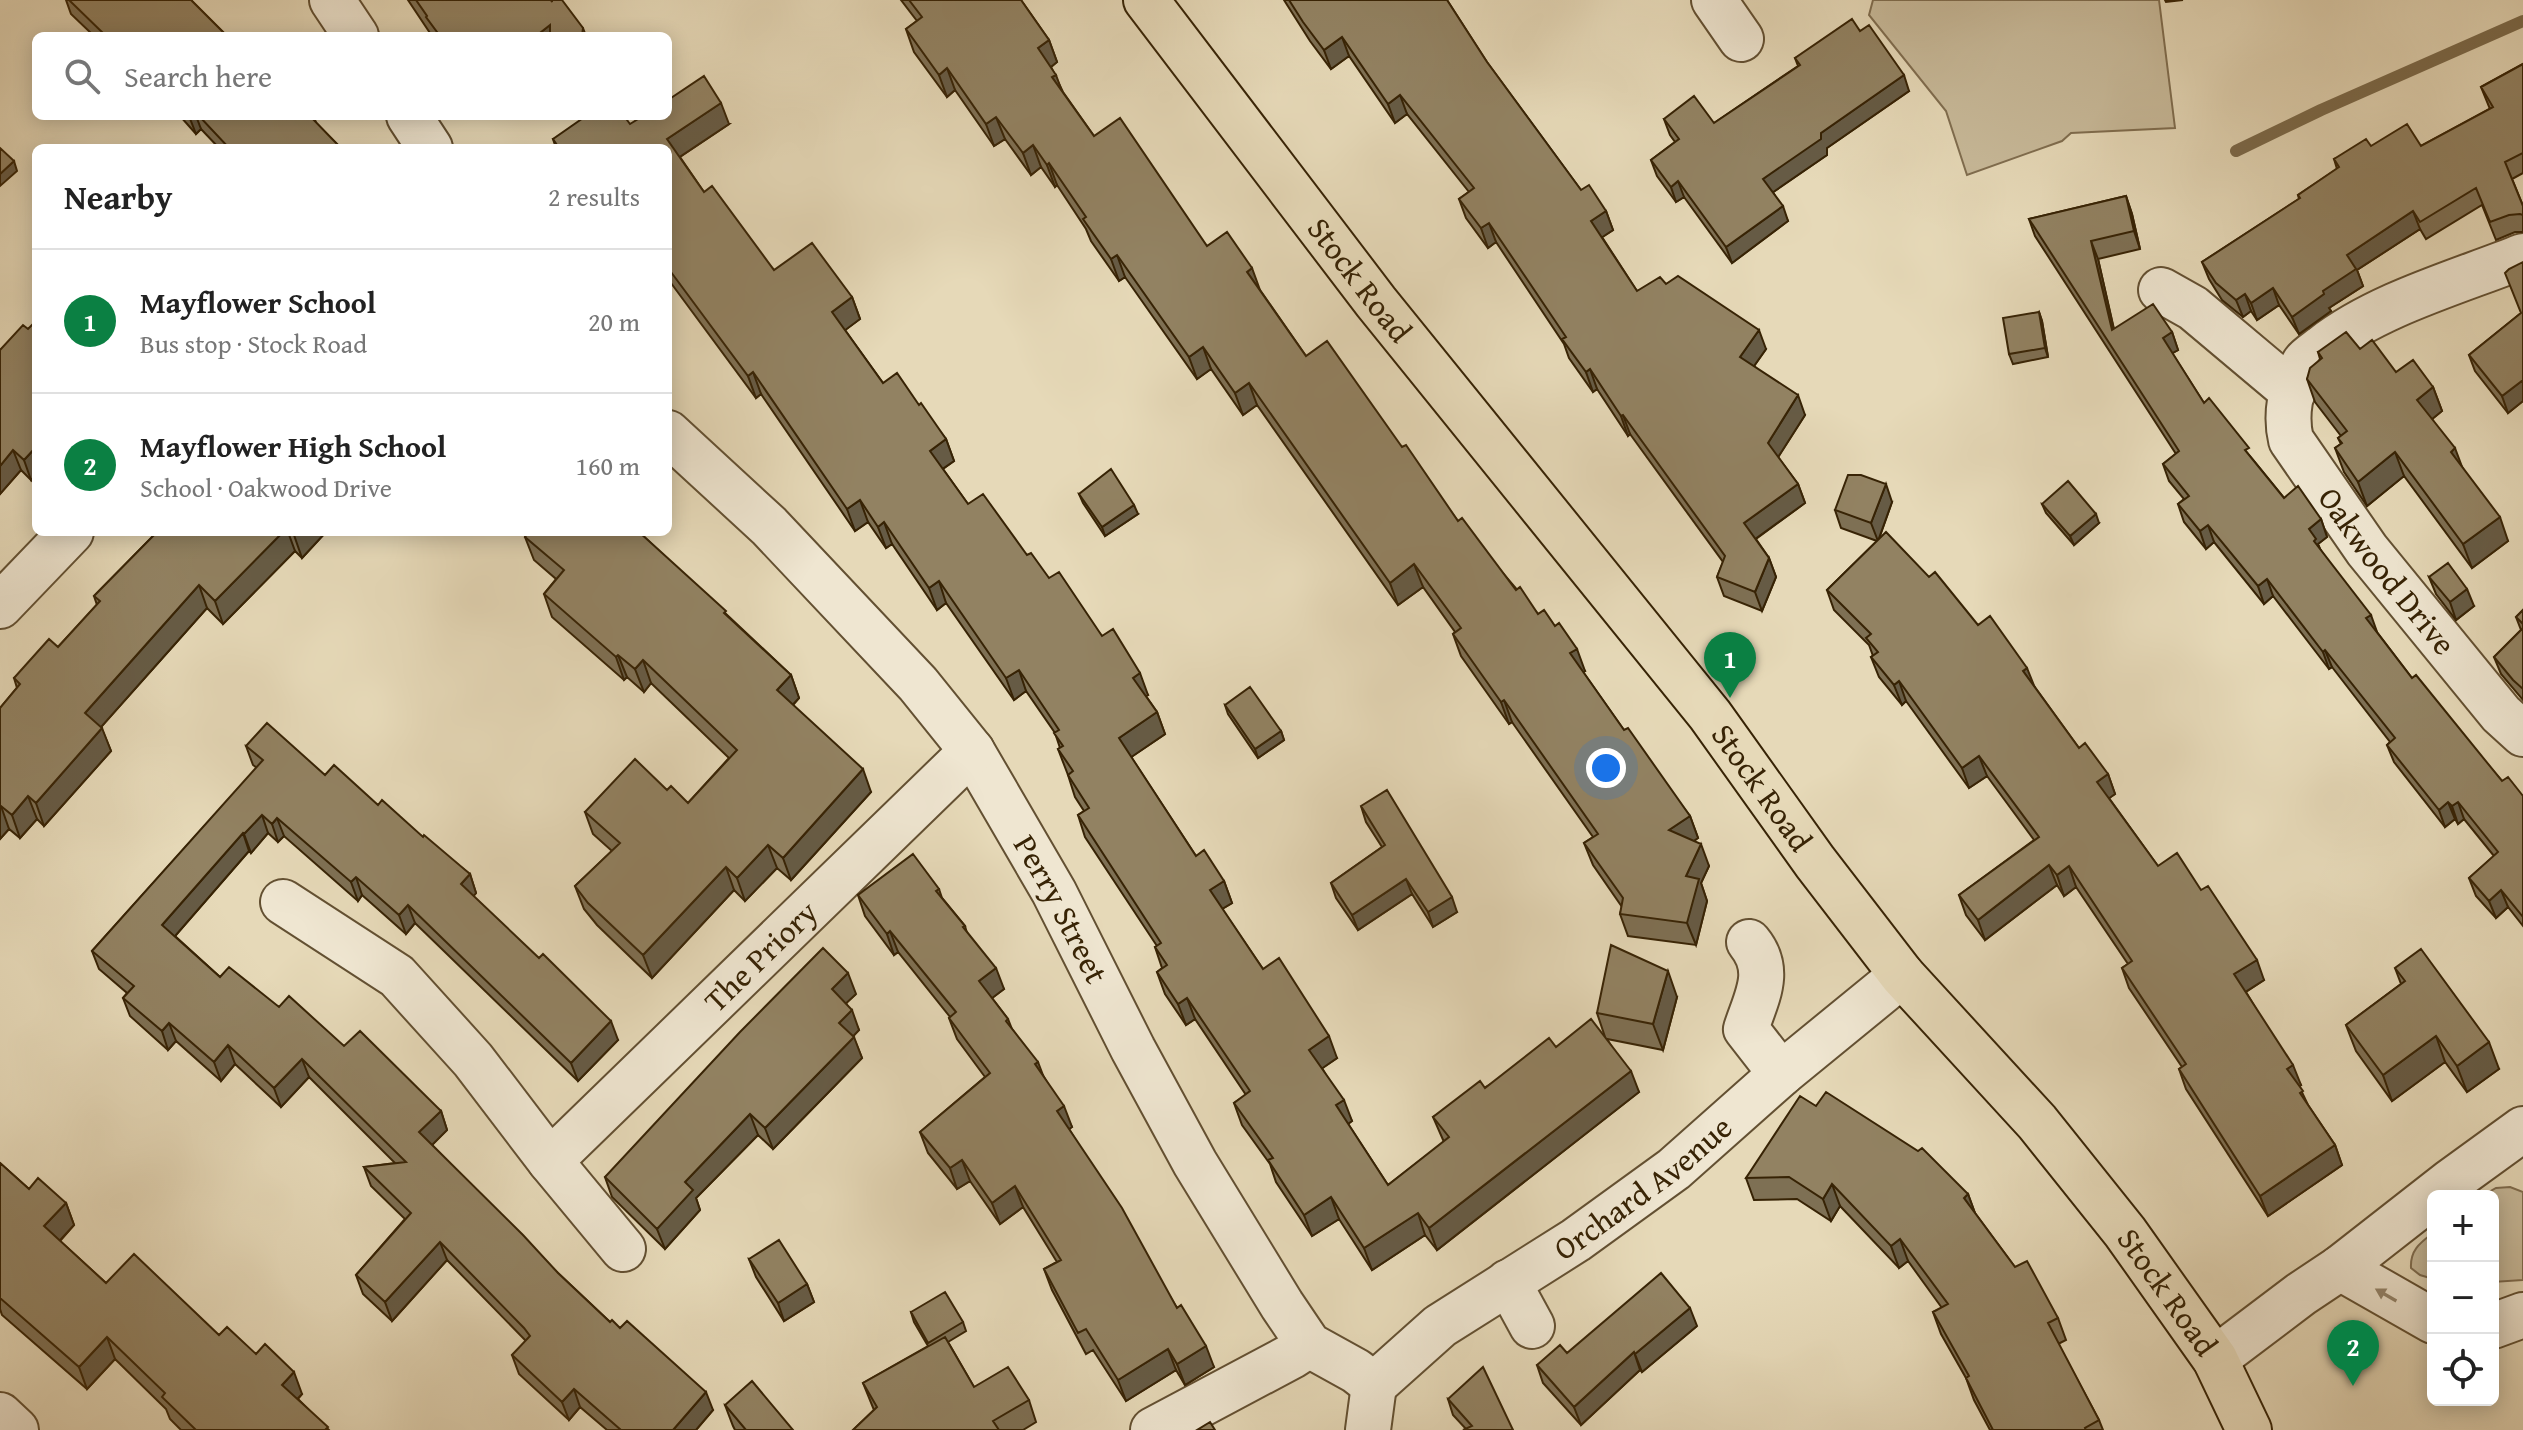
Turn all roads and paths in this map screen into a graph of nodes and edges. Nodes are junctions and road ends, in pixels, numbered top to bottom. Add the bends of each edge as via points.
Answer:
1 (332, 0) edge
2 (1146, 0) edge
3 (1714, 0) edge
4 (353, 32) edge
5 (1741, 39) dead end
6 (412, 120) edge
7 (427, 144) edge
8 (2523, 256) edge
9 (2161, 290) dead end
10 (2293, 392) junction
11 (672, 437) edge
12 (67, 536) edge
13 (0, 606) edge
14 (2523, 734) edge
15 (972, 751) junction
16 (283, 902) dead end
17 (1749, 942) dead end
18 (1902, 975) junction
19 (1781, 1074) junction
20 (2516, 1147) edge
21 (550, 1161) junction
22 (623, 1249) dead end
23 (2340, 1268) junction
24 (1508, 1282) junction
25 (2523, 1315) edge
26 (2427, 1318) edge
27 (2499, 1324) edge
28 (1532, 1326) dead end
29 (1309, 1345) junction
30 (2215, 1359) junction
31 (1374, 1385) junction
32 (0, 1415) edge
33 (16, 1430) edge
34 (1153, 1430) edge
35 (1368, 1430) edge
36 (2249, 1430) edge

1 - 4 street
2 - 18 main road, Stock Road via 1376,302 1710,715
3 - 5 street
6 - 7 street
8 - 10 street, Oakwood Drive via 2345,330 2305,361
9 - 10 street via 2193,308
10 - 14 street, Oakwood Drive via 2286,420 2291,440 2367,550
11 - 15 street, Perry Street via 779,537 918,684
12 - 13 street
15 - 21 street, The Priory
15 - 29 street, Perry Street via 1054,892 1195,1163
16 - 21 street via 397,976 473,1060
17 - 19 street via 1763,970 1734,1024
18 - 19 street, Orchard Avenue
18 - 30 main road, Stock Road via 2037,1122 2125,1232
19 - 24 street, Orchard Avenue via 1674,1169
20 - 23 street
21 - 22 street
26 -> 23 street
23 - 30 street
24 - 28 street
24 - 31 street, Orchard Avenue via 1440,1326
25 - 27 street
29 - 31 street, Perry Street
29 - 34 street
30 - 36 main road, Stock Road
31 - 35 street
32 - 33 street

